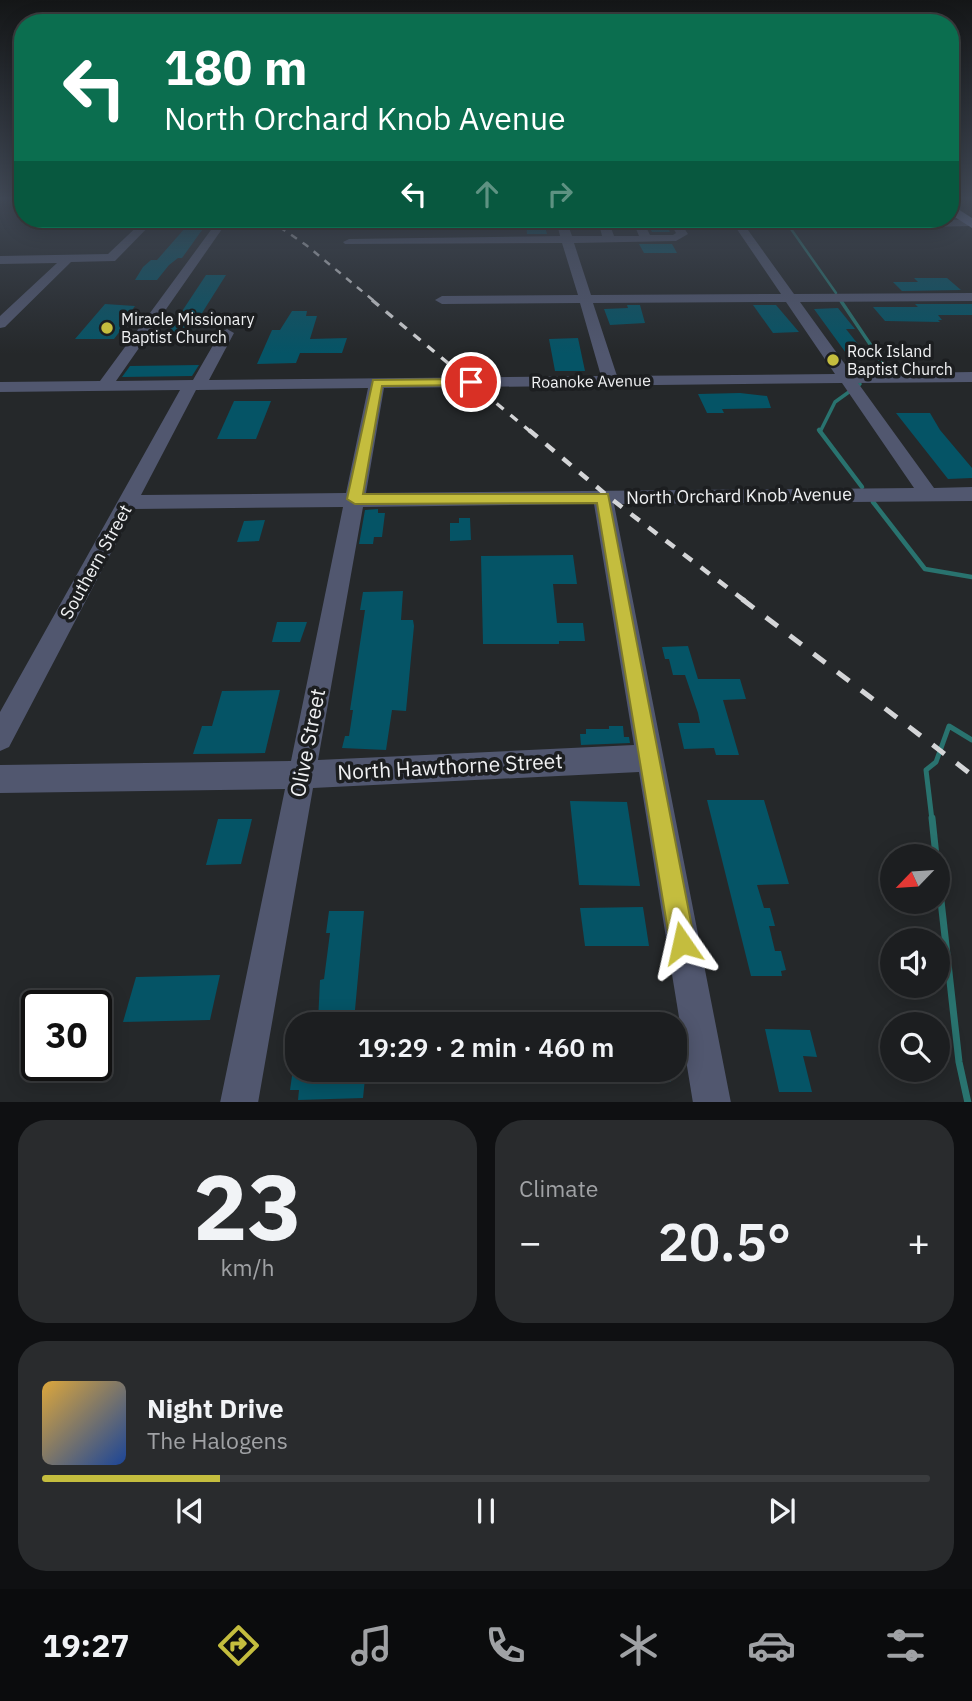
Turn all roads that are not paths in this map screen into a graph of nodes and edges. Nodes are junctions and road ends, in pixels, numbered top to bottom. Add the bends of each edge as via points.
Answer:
1 (118, 251) edge
2 (200, 251) edge
3 (570, 251) edge
4 (759, 251) edge
5 (0, 260) edge
6 (67, 260) junction
7 (792, 297) junction
8 (972, 297) edge
9 (442, 300) dead end
10 (585, 300) junction
11 (0, 324) edge
12 (228, 333) dead end
13 (972, 377) edge
14 (846, 379) junction
15 (610, 380) junction
16 (377, 383) junction
17 (194, 385) junction
18 (105, 386) junction
19 (0, 387) edge
20 (928, 494) junction
21 (972, 494) edge
22 (603, 498) junction
23 (355, 499) junction
24 (129, 502) junction
25 (0, 738) edge
26 (648, 758) junction
27 (301, 775) junction
28 (0, 779) edge
29 (239, 1102) edge
30 (712, 1102) edge

1 - 6 street via 111,258
2 - 18 street
3 - 10 street
4 - 7 street
5 - 6 street
6 - 11 street
7 - 8 street
7 - 10 street
7 - 14 street
9 - 10 street
10 - 15 street
12 - 17 street, Southern Street
13 - 14 street, Roanoke Avenue
14 - 15 street, Roanoke Avenue
14 - 20 street
15 - 16 street, Roanoke Avenue
16 - 17 street, Roanoke Avenue
16 - 23 street, Olive Street
17 - 18 street, Roanoke Avenue
17 - 24 street, Southern Street
18 - 19 street, Roanoke Avenue
20 - 21 street, North Orchard Knob Avenue
20 - 22 street, North Orchard Knob Avenue
22 - 23 street, North Orchard Knob Avenue
22 - 26 street
23 - 24 street, North Orchard Knob Avenue
23 - 27 street, Olive Street
24 - 25 street, Southern Street
26 - 27 street, North Hawthorne Street
26 - 30 street
27 - 28 street, North Hawthorne Street
27 - 29 street, Olive Street

